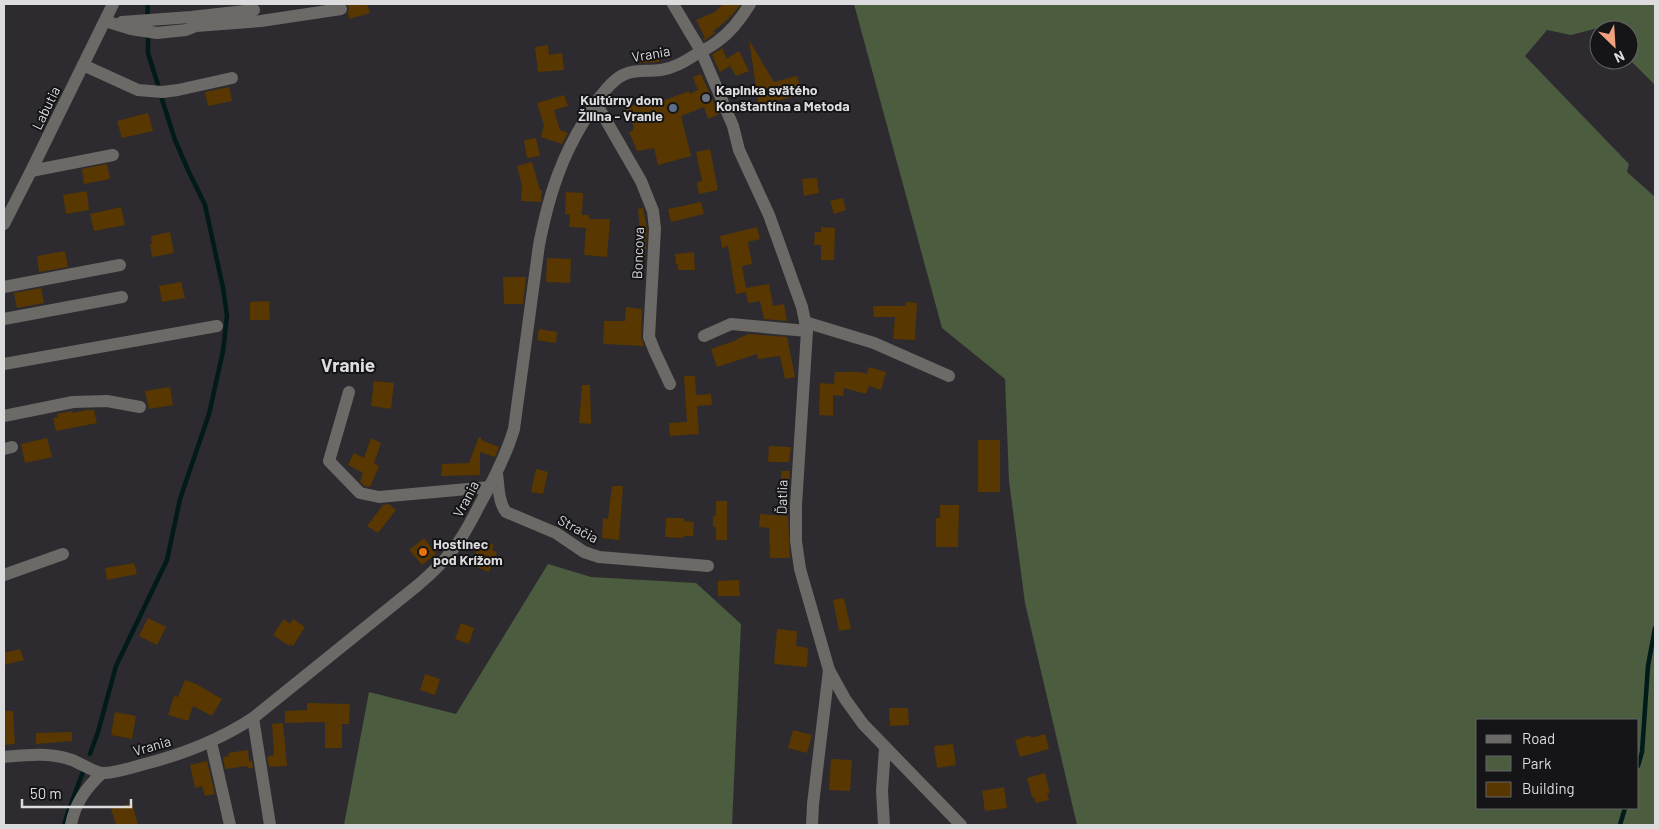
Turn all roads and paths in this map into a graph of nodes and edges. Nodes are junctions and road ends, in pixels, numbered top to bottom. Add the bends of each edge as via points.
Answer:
1 (113, 4) edge
2 (674, 4) edge
3 (750, 4) edge
4 (341, 9) dead end
5 (254, 10) dead end
6 (105, 21) junction
7 (701, 51) junction
8 (83, 65) junction
9 (232, 78) dead end
10 (596, 103) junction
11 (113, 155) dead end
12 (31, 171) junction
13 (4, 224) edge
14 (120, 265) dead end
15 (4, 287) edge
16 (122, 297) dead end
17 (4, 319) edge
18 (216, 326) dead end
19 (806, 326) junction
20 (704, 336) dead end
21 (4, 364) edge
22 (949, 376) dead end
23 (670, 384) dead end
24 (350, 392) dead end
25 (140, 407) dead end
26 (4, 416) edge
27 (497, 474) junction
28 (490, 486) junction
29 (63, 554) dead end
30 (708, 566) dead end
31 (4, 575) edge
32 (829, 670) junction
33 (253, 718) junction
34 (211, 742) junction
35 (885, 748) junction
36 (4, 757) edge
37 (102, 774) junction
38 (71, 825) edge
39 (230, 825) edge
40 (270, 825) edge
41 (812, 825) edge
42 (884, 825) edge
43 (961, 825) edge

1 - 6 street, Labutia
2 - 7 street, Ďatlia
3 - 7 street, Vrania via 720,40
4 - 6 street via 157,33
5 - 6 street via 191,18
6 - 8 street, Labutia
7 - 10 street, Vrania via 675,67 623,75
7 - 19 street, Ďatlia via 733,126 739,150 769,215
8 - 9 street via 138,90 178,90
8 - 12 street, Labutia
10 - 23 street, Boncova via 641,181 653,211 650,337
10 - 27 street, Vrania via 560,170 544,222 514,428
11 - 12 street
12 - 13 street, Labutia
14 - 15 street
16 - 17 street
18 - 21 street
19 - 20 street via 731,324
19 - 22 street via 874,342
19 - 32 street, Ďatlia via 796,541 800,570
24 - 28 street via 329,461 360,493 379,496
25 - 26 street via 107,401 73,402
27 - 28 street, Vrania
27 - 30 street, Stračia via 500,499 506,512 556,533 584,552 599,557
28 - 33 street, Vrania via 465,533 439,566
29 - 31 street
32 - 35 street, Ďatlia via 845,699
32 - 41 street, Ďatlia
33 - 34 street, Vrania
33 - 40 street
34 - 37 street, Vrania via 166,758
34 - 39 street
35 - 42 street
35 - 43 street, Ďatlia
36 - 37 street via 52,755 70,759
37 - 38 street via 83,794

